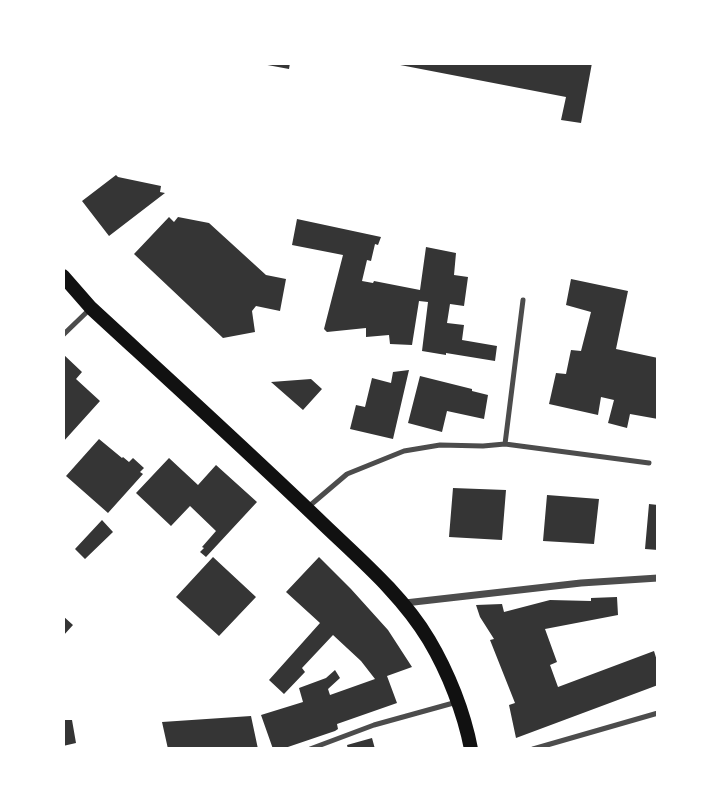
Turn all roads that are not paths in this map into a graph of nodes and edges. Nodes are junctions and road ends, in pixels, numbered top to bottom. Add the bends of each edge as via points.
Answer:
1 (63, 276) edge
2 (523, 300) dead end
3 (91, 308) junction
4 (63, 335) edge
5 (505, 444) junction
6 (649, 463) dead end
7 (307, 508) junction
8 (658, 578) edge
9 (402, 603) junction
10 (458, 701) junction
11 (658, 713) edge
12 (546, 747) edge
13 (310, 749) edge
14 (471, 749) edge
15 (534, 749) edge

1 - 3 main road
2 - 5 lane
3 - 4 lane
3 - 7 main road
5 - 6 lane
5 - 7 lane via 404,451 347,474
7 - 9 main road
8 - 9 street
9 - 10 main road via 429,640
10 - 13 lane
10 - 14 main road
11 - 12 lane
12 - 15 lane

